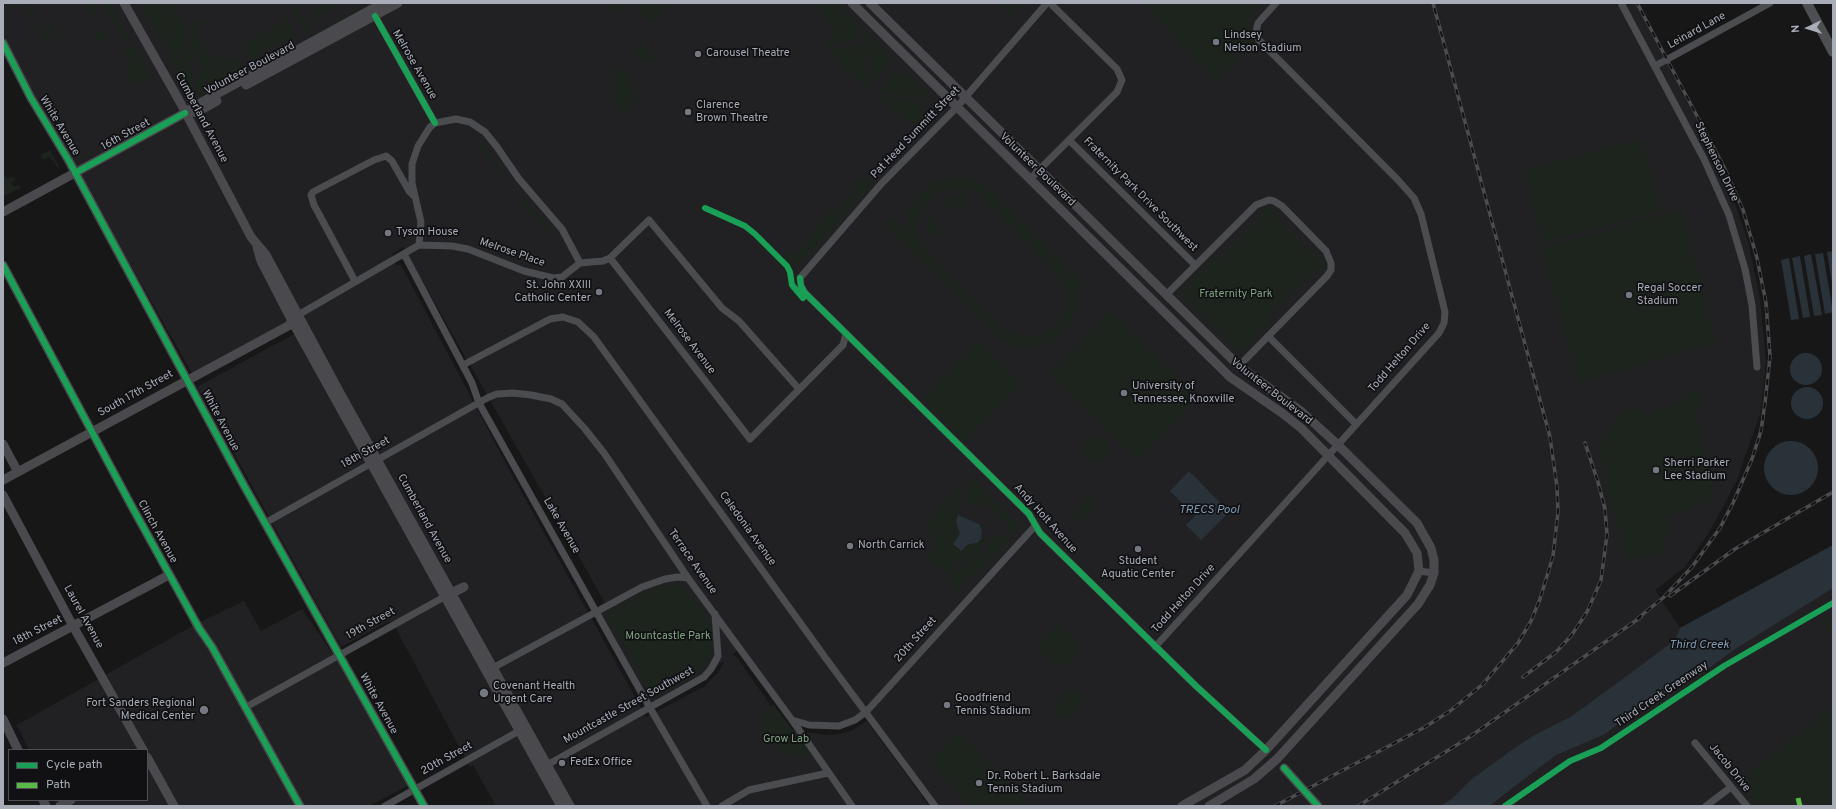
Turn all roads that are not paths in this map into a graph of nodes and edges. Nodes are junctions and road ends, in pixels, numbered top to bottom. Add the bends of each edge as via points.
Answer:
1 (124, 3) edge
2 (383, 3) edge
3 (398, 3) edge
4 (852, 3) edge
5 (870, 3) edge
6 (1049, 3) edge
7 (1276, 3) edge
8 (1621, 3) edge
9 (1770, 3) edge
10 (1807, 3) edge
11 (373, 13) junction
12 (3, 43) edge
13 (1833, 52) edge
14 (1656, 66) junction
15 (965, 98) junction
16 (956, 108) junction
17 (185, 113) junction
18 (435, 123) junction
19 (1070, 141) junction
20 (1040, 170) junction
21 (75, 172) junction
22 (1030, 179) junction
23 (416, 198) junction
24 (3, 212) edge
25 (419, 245) junction
26 (404, 254) junction
27 (610, 258) junction
28 (580, 263) junction
29 (3, 264) edge
30 (1195, 265) junction
31 (800, 278) joint
32 (355, 281) junction
33 (1166, 295) junction
34 (295, 318) junction
35 (846, 334) junction
36 (1268, 336) junction
37 (462, 365) junction
38 (1239, 366) junction
39 (1757, 367) dead end
40 (187, 380) junction
41 (799, 389) junction
42 (479, 403) junction
43 (1356, 424) junction
44 (92, 432) junction
45 (3, 444) edge
46 (1338, 445) junction
47 (1328, 456) junction
48 (375, 462) junction
49 (18, 472) junction
50 (3, 480) edge
51 (3, 495) edge
52 (265, 523) junction
53 (1035, 526) junction
54 (1419, 571) junction
55 (1434, 573) junction
56 (169, 575) junction
57 (688, 578) junction
58 (464, 587) dead end
59 (448, 595) junction
60 (596, 612) junction
61 (714, 612) junction
62 (74, 626) junction
63 (1155, 647) junction
64 (339, 656) junction
65 (3, 663) edge
66 (490, 669) junction
67 (246, 708) junction
68 (650, 708) junction
69 (866, 712) junction
70 (3, 719) edge
71 (792, 720) junction
72 (522, 729) junction
73 (1695, 743) dead end
74 (18, 749) edge
75 (142, 749) edge
76 (1266, 750) junction
77 (1277, 759) junction
78 (148, 760) edge
79 (547, 765) junction
80 (828, 773) junction
81 (1731, 787) junction
82 (415, 789) junction
83 (69, 801) edge
84 (60, 806) edge
85 (174, 806) edge
86 (300, 806) edge
87 (385, 806) edge
88 (424, 806) edge
89 (561, 806) edge
90 (570, 806) edge
91 (707, 806) edge
92 (722, 806) edge
93 (852, 806) edge
94 (935, 806) edge
95 (1182, 806) edge
96 (1209, 806) edge
97 (1318, 806) edge
98 (1706, 806) edge
99 (1747, 806) edge

1 - 17 street, Cumberland Avenue
2 - 11 street, Volunteer Boulevard
3 - 11 street, Volunteer Boulevard
4 - 16 street, Volunteer Boulevard
5 - 15 street, Volunteer Boulevard
6 - 15 street, Pat Head Summitt Street
6 - 19 street, Fraternity Park Drive Southwest via 1117,70 1122,80 1117,92
7 - 43 street, Todd Helton Drive via 1258,23 1256,32 1259,40 1414,198 1421,214 1445,312 1444,323 1439,333
8 - 14 street, Stephenson Drive
9 - 14 street, Leinard Lane
10 - 13 main road
11 - 17 street, Volunteer Boulevard
11 - 18 street, Melrose Avenue
12 - 21 street, White Avenue via 31,98
14 - 39 street, Stephenson Drive via 1704,159 1729,216 1745,269 1752,305
15 - 16 street, Pat Head Summitt Street
15 - 20 street, Volunteer Boulevard
16 - 22 street, Volunteer Boulevard
16 - 31 street, Pat Head Summitt Street via 882,183
17 - 21 street, 16th Street
17 - 34 street, Cumberland Avenue via 256,245 261,261
18 - 23 street via 421,142 412,164 412,183
18 - 28 street via 456,119 470,122 486,132 519,179 562,229
19 - 20 street, Fraternity Park Drive Southwest
19 - 30 street, Fraternity Park Drive Southwest
20 - 22 street, Fraternity Park Drive Southwest
20 - 33 street, Volunteer Boulevard
21 - 24 street, 16th Street
21 - 40 street, White Avenue
22 - 47 street, Volunteer Boulevard via 1230,377 1282,413
23 - 25 street via 421,222
23 - 32 street via 386,156 310,195
25 - 26 street
25 - 28 street, Melrose Place via 468,249 524,271 553,278 562,277
26 - 32 street
26 - 37 street, Lake Avenue
27 - 28 street
27 - 41 street via 649,220 722,308 739,321
27 - 41 street, Melrose Avenue via 750,439
29 - 44 street, Clinch Avenue
30 - 33 street, Fraternity Park Drive Southwest
30 - 36 street, Fraternity Park Drive Southwest via 1256,205 1269,200 1282,206 1326,251 1332,263 1327,276
31 - 35 street, Andy Holt Avenue via 805,293
32 - 34 street
33 - 38 street, Volunteer Boulevard
34 - 40 street, South 17th Street via 288,326
34 - 48 street, Cumberland Avenue
35 - 41 street via 843,346
35 - 53 street, Andy Holt Avenue via 1029,514
36 - 38 street, Fraternity Park Drive Southwest
36 - 43 street
37 - 42 street, Lake Avenue
37 - 69 street, Caledonia Avenue via 550,320 563,317 578,322 594,337
38 - 46 street, Volunteer Boulevard via 1302,412
40 - 44 street, South 17th Street
40 - 52 street, White Avenue
42 - 48 street, 18th Street
42 - 57 street, Terrace Avenue via 497,394 513,393 539,396 562,404 604,453
42 - 60 street, Lake Avenue
43 - 46 street, Todd Helton Drive
44 - 49 street, South 17th Street
44 - 56 street, Clinch Avenue
45 - 49 street
46 - 47 street, Todd Helton Drive
46 - 55 street, Volunteer Boulevard via 1417,524 1431,548
47 - 54 street, Volunteer Boulevard via 1405,533 1418,553
47 - 63 street, Todd Helton Drive
48 - 52 street, 18th Street
48 - 59 street, Cumberland Avenue
49 - 50 street, South 17th Street
51 - 62 street, Laurel Avenue
52 - 64 street, White Avenue
53 - 63 street, Andy Holt Avenue
53 - 69 street, 20th Street
54 - 55 street
54 - 76 street via 1407,595
55 - 77 street, Volunteer Boulevard via 1418,604
56 - 62 street, 18th Street
56 - 67 street, Clinch Avenue
57 - 60 street via 654,581
57 - 61 street, Terrace Avenue
58 - 59 street
59 - 64 street, 19th Street
59 - 66 street, Cumberland Avenue
60 - 66 street
60 - 68 street, Lake Avenue
61 - 68 street, Mountcastle Street Southwest via 718,656 710,669 704,676
61 - 71 street, Terrace Avenue
62 - 65 street, 18th Street
62 - 75 street, Laurel Avenue
63 - 76 street, Andy Holt Avenue
64 - 67 street, 19th Street
64 - 82 street, White Avenue
66 - 72 street, Cumberland Avenue
67 - 86 street, Clinch Avenue
68 - 79 street, Mountcastle Street Southwest
68 - 91 street, Lake Avenue
69 - 71 street, 20th Street via 855,720 839,726 809,725
69 - 94 street, Caledonia Avenue
70 - 74 street
71 - 80 street, Terrace Avenue
72 - 79 street, Cumberland Avenue
72 - 82 street, 20th Street
72 - 89 street, Cumberland Avenue
73 - 81 street, Jacob Drive
76 - 77 street
76 - 95 street via 1245,770
77 - 96 street, Volunteer Boulevard via 1254,779
77 - 97 street, bridge
78 - 85 street
79 - 90 street, Cumberland Avenue
80 - 92 street via 749,790
80 - 93 street, Terrace Avenue
81 - 98 street
81 - 99 street, Jacob Drive
82 - 87 street, 20th Street
82 - 88 street, White Avenue
83 - 84 street

